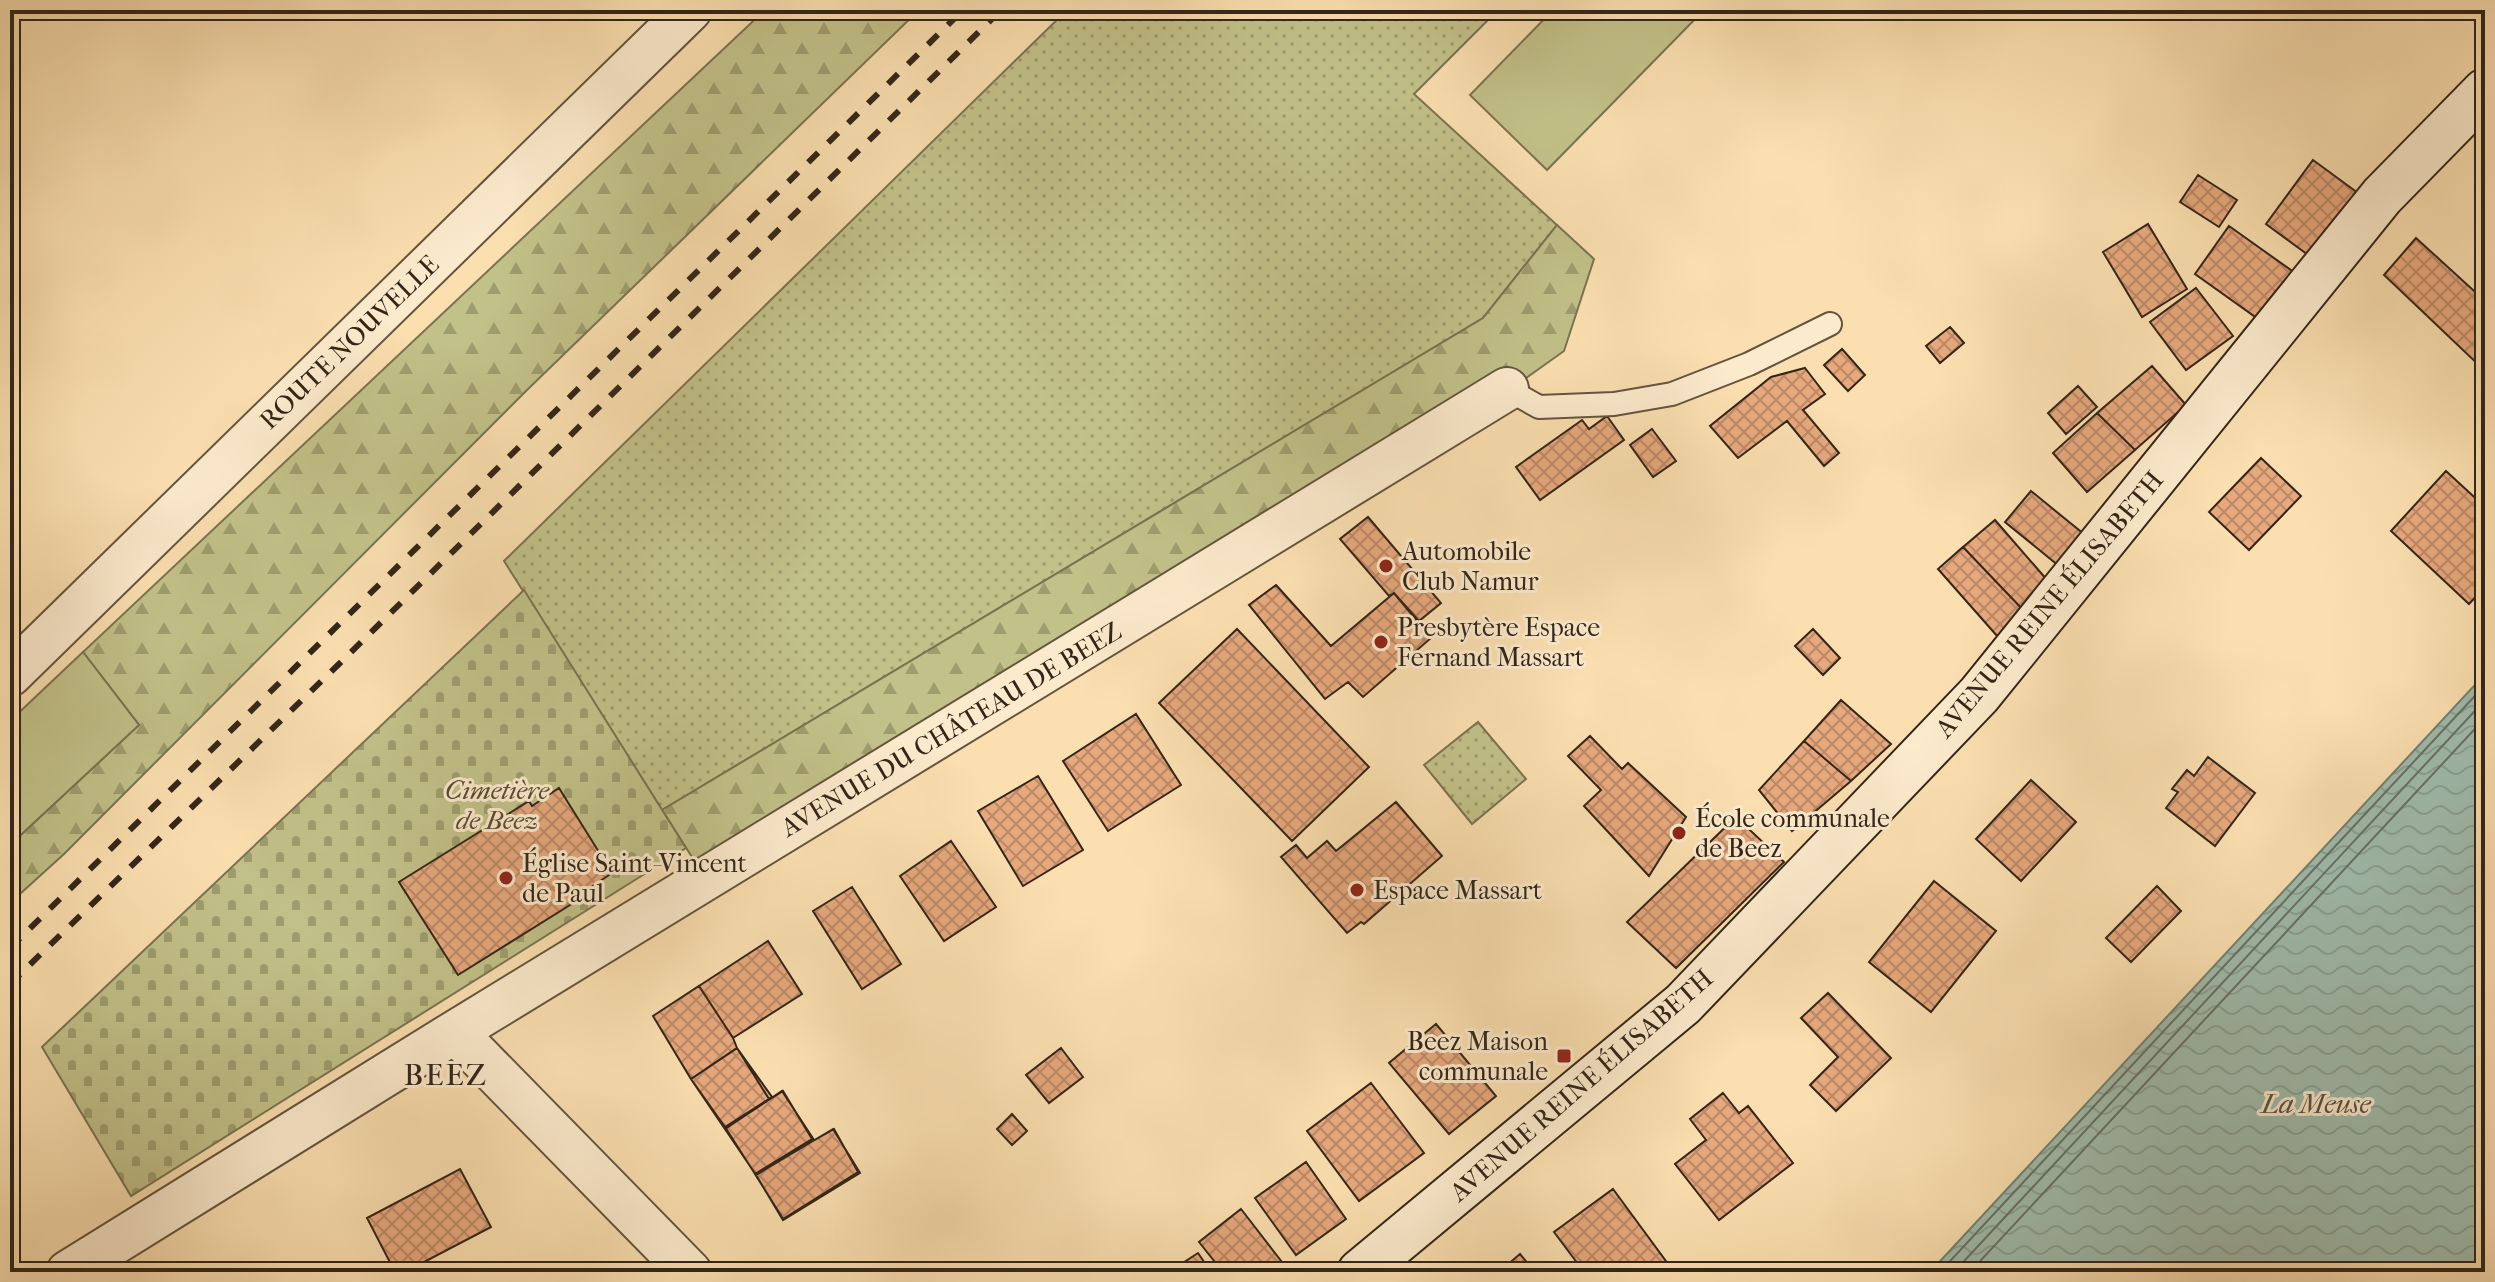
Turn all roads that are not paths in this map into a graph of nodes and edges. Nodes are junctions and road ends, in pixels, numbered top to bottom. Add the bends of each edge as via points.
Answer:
1 (690, 10) edge
2 (2485, 91) edge
3 (1830, 324) dead end
4 (1507, 389) joint
5 (10, 675) edge
6 (455, 1032) junction
7 (68, 1272) edge
8 (690, 1272) edge
9 (1360, 1272) edge

1 - 5 street, ROUTE NOUVELLE
2 - 9 main road, AVENUE REINE ÉLISABETH via 2382,196 1968,707 1683,1004
3 - 4 lane via 1672,394 1614,404 1539,407
4 - 6 street, AVENUE DU CHÂTEAU DE BEEZ
6 - 7 street, AVENUE DU CHÂTEAU DE BEEZ
6 - 8 street

